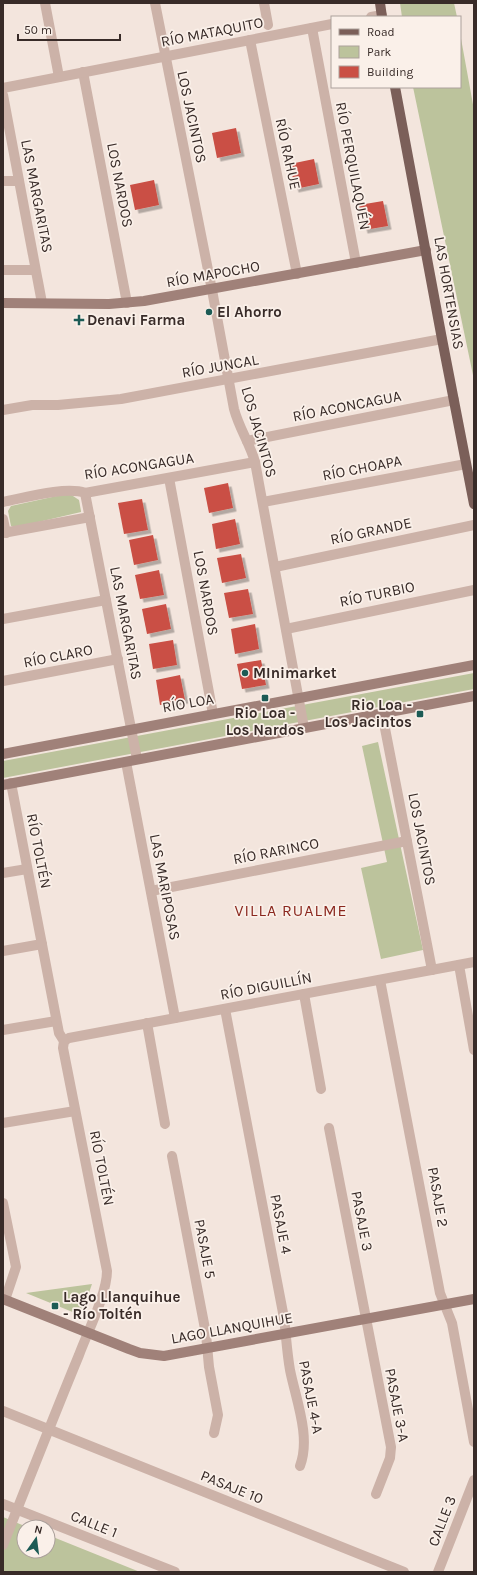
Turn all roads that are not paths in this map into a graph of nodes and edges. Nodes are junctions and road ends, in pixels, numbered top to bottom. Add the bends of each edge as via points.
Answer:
1 (45, 3) edge
2 (154, 3) edge
3 (264, 3) edge
4 (380, 3) edge
5 (382, 16) edge
6 (331, 24) edge
7 (268, 25) dead end
8 (312, 28) junction
9 (250, 40) junction
10 (164, 56) junction
11 (83, 72) junction
12 (59, 77) junction
13 (3, 88) edge
14 (395, 88) edge
15 (3, 95) edge
16 (3, 181) edge
17 (19, 181) junction
18 (426, 250) junction
19 (356, 263) junction
20 (3, 270) edge
21 (36, 270) junction
22 (297, 274) junction
23 (212, 290) junction
24 (3, 303) edge
25 (127, 303) junction
26 (42, 304) junction
27 (442, 339) junction
28 (229, 380) junction
29 (454, 400) junction
30 (3, 410) edge
31 (247, 441) junction
32 (256, 462) junction
33 (466, 464) junction
34 (169, 478) junction
35 (85, 493) junction
36 (3, 502) edge
37 (263, 502) junction
38 (474, 504) edge
39 (90, 517) junction
40 (3, 519) edge
41 (474, 525) edge
42 (4, 533) edge
43 (275, 567) junction
44 (474, 590) edge
45 (106, 600) junction
46 (3, 619) edge
47 (286, 629) junction
48 (118, 659) junction
49 (474, 665) edge
50 (3, 681) edge
51 (474, 696) edge
52 (299, 698) junction
53 (382, 713) junction
54 (213, 714) junction
55 (304, 728) junction
56 (131, 729) junction
57 (3, 754) edge
58 (137, 759) junction
59 (126, 762) junction
60 (7, 784) edge
61 (407, 841) junction
62 (27, 869) junction
63 (3, 873) edge
64 (151, 891) junction
65 (42, 944) junction
66 (3, 951) edge
67 (474, 962) edge
68 (459, 965) junction
69 (432, 970) junction
70 (380, 980) junction
71 (304, 994) junction
72 (226, 1009) junction
73 (175, 1018) junction
74 (56, 1020) junction
75 (146, 1024) junction
76 (3, 1030) edge
77 (64, 1041) junction
78 (474, 1050) edge
79 (321, 1089) dead end
80 (75, 1111) junction
81 (3, 1123) edge
82 (165, 1124) dead end
83 (328, 1128) dead end
84 (172, 1156) dead end
85 (3, 1203) edge
86 (4, 1299) edge
87 (474, 1299) edge
88 (444, 1304) junction
89 (365, 1319) junction
90 (87, 1333) junction
91 (286, 1334) junction
92 (208, 1349) junction
93 (3, 1411) edge
94 (49, 1429) junction
95 (214, 1433) dead end
96 (474, 1442) edge
97 (300, 1466) dead end
98 (474, 1480) edge
99 (376, 1494) dead end
100 (3, 1504) edge
101 (17, 1509) junction
102 (3, 1545) edge
103 (174, 1572) edge
104 (404, 1572) edge
105 (438, 1572) edge

1 - 12 street
2 - 10 street, LOS JACINTOS
3 - 7 street
4 - 5 main road
6 - 8 street, RÍO MATAQUITO
8 - 9 street, RÍO MATAQUITO
8 - 19 street, RÍO PERQUILAQUÉN
9 - 10 street, RÍO MATAQUITO
9 - 22 street, RÍO RAHUE
10 - 11 street, RÍO MATAQUITO
10 - 23 street, LOS JACINTOS
11 - 12 street, RÍO MATAQUITO
11 - 25 street, LOS NARDOS
12 - 13 street, RÍO MATAQUITO
14 - 18 main road, LAS HORTENSIAS
15 - 17 street, LAS MARGARITAS
16 - 17 street
17 - 21 street, LAS MARGARITAS
18 - 19 street, RÍO MAPOCHO
18 - 27 main road, LAS HORTENSIAS
19 - 22 street, RÍO MAPOCHO
20 - 21 street
21 - 26 street, LAS MARGARITAS
22 - 23 street, RÍO MAPOCHO
23 - 25 street, RÍO MAPOCHO
23 - 28 street, LOS JACINTOS
24 - 26 street, RÍO MAPOCHO
25 - 26 street, RÍO MAPOCHO
27 - 28 street, RÍO JUNCAL
27 - 29 main road, LAS HORTENSIAS
28 - 30 street, RÍO JUNCAL via 121,399 58,405 32,404
28 - 31 street, LOS JACINTOS via 237,421
29 - 31 street, RÍO ACONCAGUA
29 - 33 main road, LAS HORTENSIAS
31 - 32 street, LOS JACINTOS
32 - 34 street, RÍO ACONGAGUA
32 - 37 street, LOS JACINTOS
33 - 37 street, RÍO CHOAPA
33 - 38 main road, LAS HORTENSIAS
34 - 35 street, RÍO ACONGAGUA
34 - 54 street, LOS NARDOS
35 - 36 street, RÍO ACONGAGUA via 80,490 68,490
35 - 39 street, LAS MARGARITAS
37 - 43 street, LOS JACINTOS
39 - 42 street
39 - 45 street, LAS MARGARITAS
40 - 42 street
41 - 43 street, RÍO GRANDE
43 - 47 street, LOS JACINTOS
44 - 47 street, RÍO TURBIO
45 - 46 street
45 - 48 street, LAS MARGARITAS
47 - 52 street, LOS JACINTOS
48 - 50 street, RÍO CLARO
48 - 56 street, LAS MARGARITAS
49 - 52 street, RÍO LOA
51 - 53 street
52 - 54 street, RÍO LOA
52 - 55 street, LOS JACINTOS
53 - 55 street
53 - 61 street, LOS JACINTOS
54 - 56 street, RÍO LOA
55 - 58 street
56 - 57 street, RÍO LOA
56 - 58 street, LAS MARGARITAS
58 - 59 street
59 - 60 street
59 - 64 street, LAS MARIPOSAS
60 - 62 street, RÍO TOLTÉN
61 - 64 street, RÍO RARINCO
61 - 69 street, LOS JACINTOS
62 - 63 street
62 - 65 street, RÍO TOLTÉN
64 - 73 street, LAS MARIPOSAS
65 - 66 street
65 - 74 street, RÍO TOLTÉN
67 - 68 street, RÍO DIGUILLÍN
68 - 69 street, RÍO DIGUILLÍN
68 - 78 street
69 - 70 street, RÍO DIGUILLÍN
70 - 71 street, RÍO DIGUILLÍN
70 - 88 street, PASAJE 2
71 - 72 street, RÍO DIGUILLÍN
71 - 79 street
72 - 73 street, RÍO DIGUILLÍN
72 - 91 street, PASAJE 4
73 - 75 street, RÍO DIGUILLÍN
74 - 76 street
74 - 77 street, RÍO TOLTÉN
75 - 77 street, RÍO DIGUILLÍN
75 - 82 street
77 - 80 street, RÍO TOLTÉN via 63,1048
80 - 81 street
80 - 90 street, RÍO TOLTÉN via 107,1271 106,1284
83 - 89 street, PASAJE 3
84 - 92 street, PASAJE 5
85 - 86 street via 16,1267
86 - 90 street, LAGO LLANQUIHUE
87 - 88 street, LAGO LLANQUIHUE
88 - 89 street, LAGO LLANQUIHUE
88 - 96 street via 452,1323
89 - 91 street, LAGO LLANQUIHUE
89 - 99 street, PASAJE 3-A via 391,1447 390,1458
90 - 92 street, LAGO LLANQUIHUE via 152,1355 176,1355
90 - 94 street, RÍO TOLTÉN
91 - 92 street, LAGO LLANQUIHUE
91 - 97 street, PASAJE 4-A via 290,1368 304,1435 305,1451
92 - 95 street, PASAJE 5 via 218,1415
93 - 94 street, PASAJE 10
94 - 101 street, RÍO TOLTÉN
94 - 104 street, PASAJE 10
98 - 105 street, CALLE 3
100 - 101 street, CALLE 1
101 - 102 street, RÍO TOLTÉN
101 - 103 street, CALLE 1

